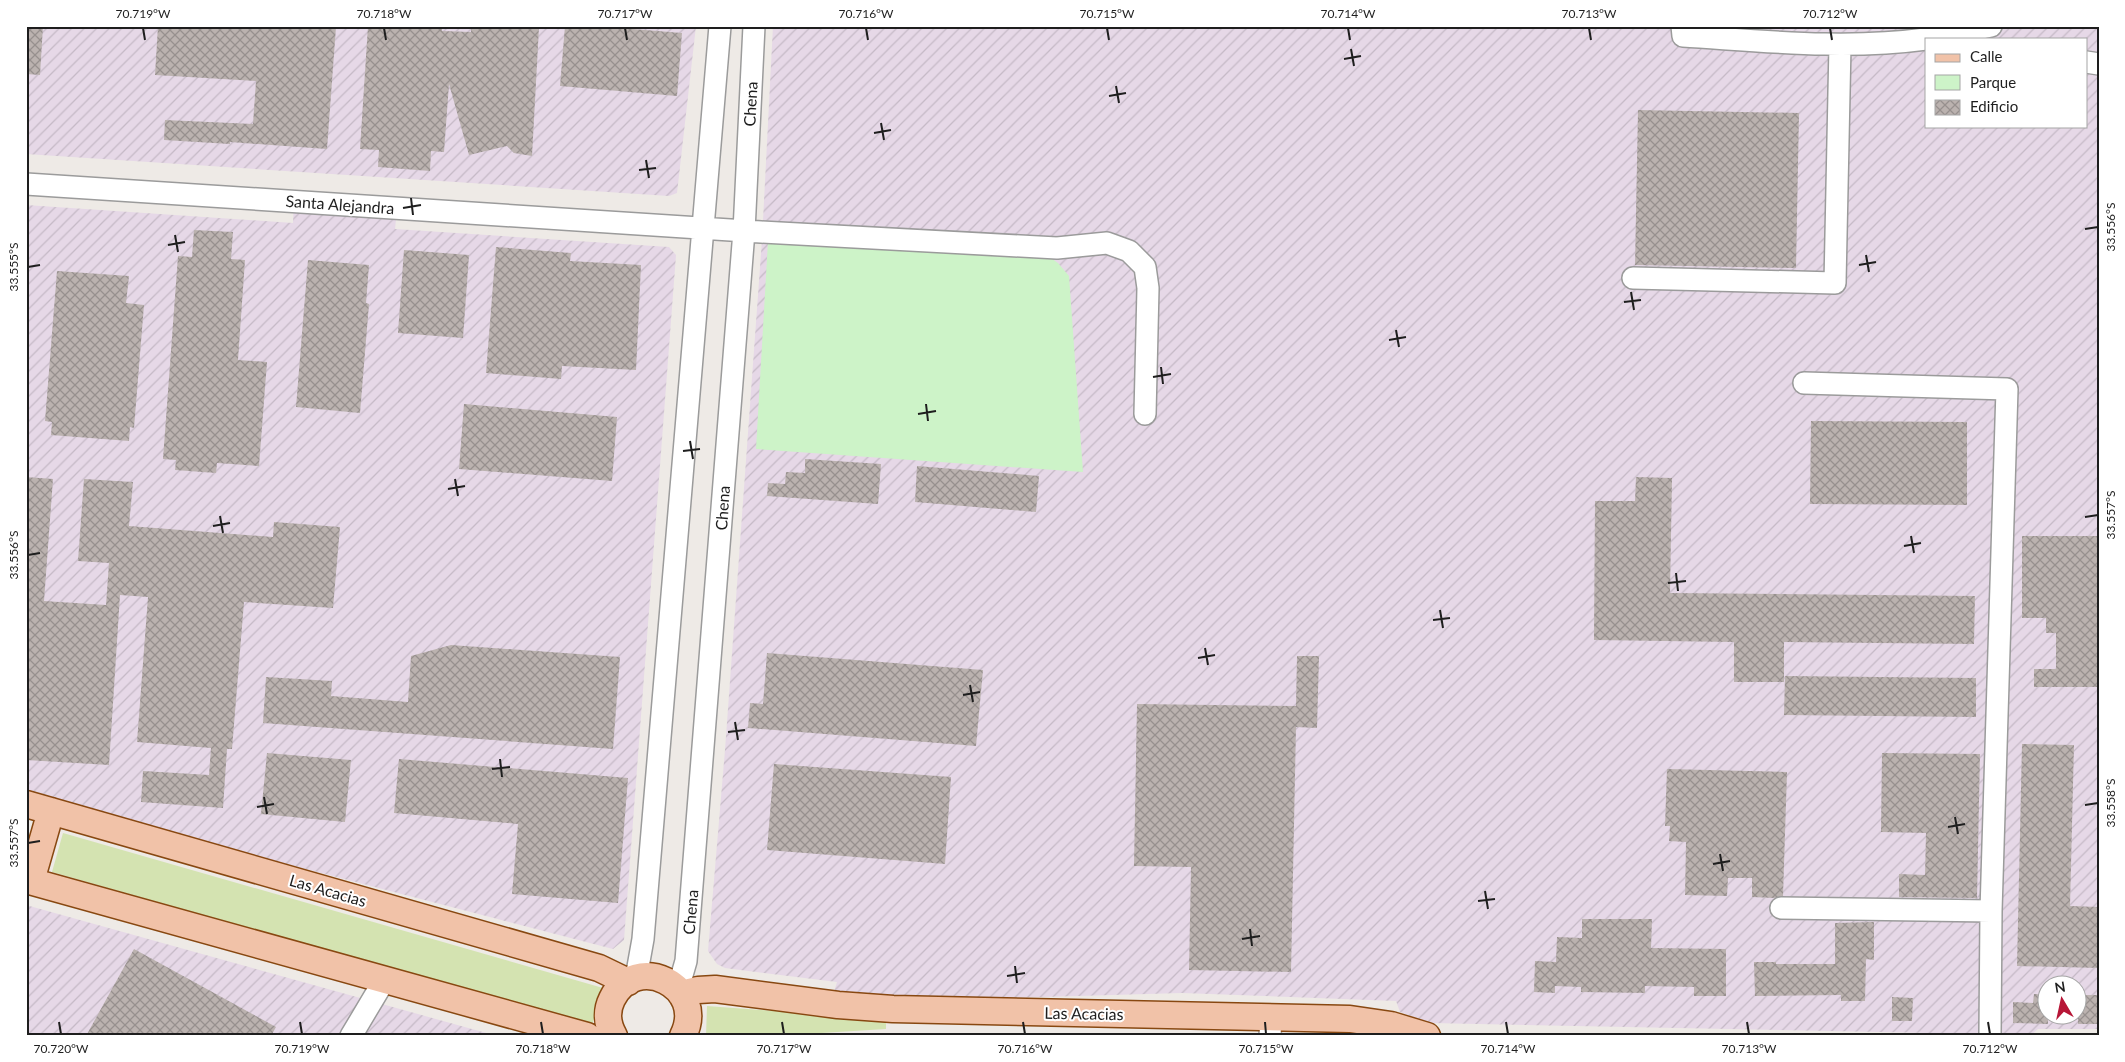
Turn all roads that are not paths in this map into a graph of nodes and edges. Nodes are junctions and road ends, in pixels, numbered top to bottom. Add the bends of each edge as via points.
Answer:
1 (720, 26) edge
2 (754, 26) edge
3 (1682, 26) edge
4 (1991, 26) edge
5 (1936, 38) edge
6 (1925, 39) edge
7 (1840, 45) junction
8 (26, 184) edge
9 (702, 228) junction
10 (744, 231) junction
11 (1633, 278) dead end
12 (1804, 384) dead end
13 (1146, 414) dead end
14 (26, 804) edge
15 (51, 811) junction
16 (29, 881) edge
17 (1781, 908) dead end
18 (1991, 910) junction
19 (385, 979) junction
20 (632, 980) junction
21 (679, 991) junction
22 (1270, 1027) edge
23 (351, 1036) edge
24 (588, 1036) edge
25 (614, 1036) edge
26 (683, 1036) edge
27 (1427, 1036) edge
28 (1990, 1036) edge

1 - 9 street
2 - 10 street, Chena
3 - 7 street via 1683,36
4 - 5 street
6 - 7 street
7 - 11 street via 1836,283
8 - 9 street, Santa Alejandra
9 - 10 street, Santa Alejandra
9 - 20 street via 643,939
10 - 13 street, Santa Alejandra via 1056,248 1095,243 1118,246 1138,258 1145,267 1148,288
10 - 21 street, Chena via 686,961
12 - 18 street via 2007,388
14 - 15 main road, Las Acacias
15 - 16 main road
15 - 20 main road, Las Acacias
16 - 19 main road
17 - 18 street
18 - 28 street
19 - 23 street
19 - 24 main road
20 - 21 main road via 653,976 669,982
20 - 25 main road via 620,987 610,1003 608,1021
21 - 22 main road, Las Acacias via 715,989 884,1008
21 - 26 main road via 688,1015
22 - 27 main road, Las Acacias via 1370,1021

